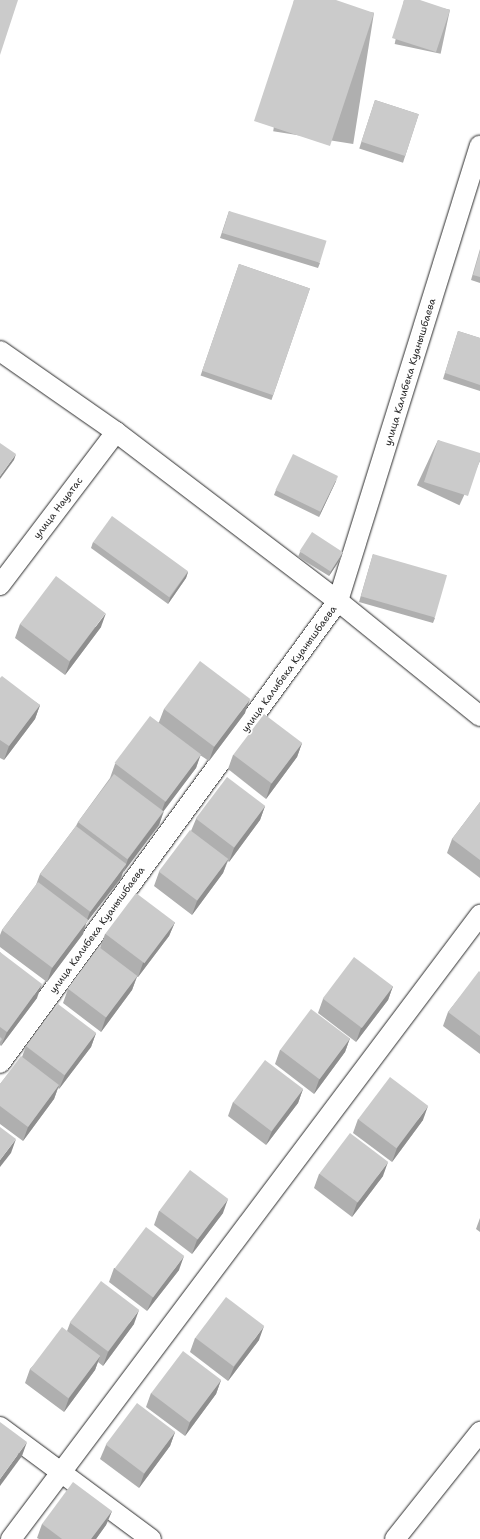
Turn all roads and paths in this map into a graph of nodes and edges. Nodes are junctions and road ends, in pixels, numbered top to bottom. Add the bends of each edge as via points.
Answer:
1 (480, 146) edge
2 (0, 351) edge
3 (116, 432) junction
4 (0, 585) edge
5 (338, 601) junction
6 (480, 716) edge
7 (480, 915) edge
8 (0, 1063) edge
9 (0, 1427) edge
10 (480, 1432) edge
11 (60, 1475) junction
12 (10, 1539) edge
13 (151, 1539) edge
14 (395, 1539) edge

1 - 5 street, улица Калибека Куанышбаева
2 - 3 street
3 - 4 street, улица Науатас
3 - 5 street
5 - 6 street
5 - 8 street, улица Калибека Куанышбаева
7 - 11 street
9 - 11 street
10 - 14 street
11 - 12 street
11 - 13 street

